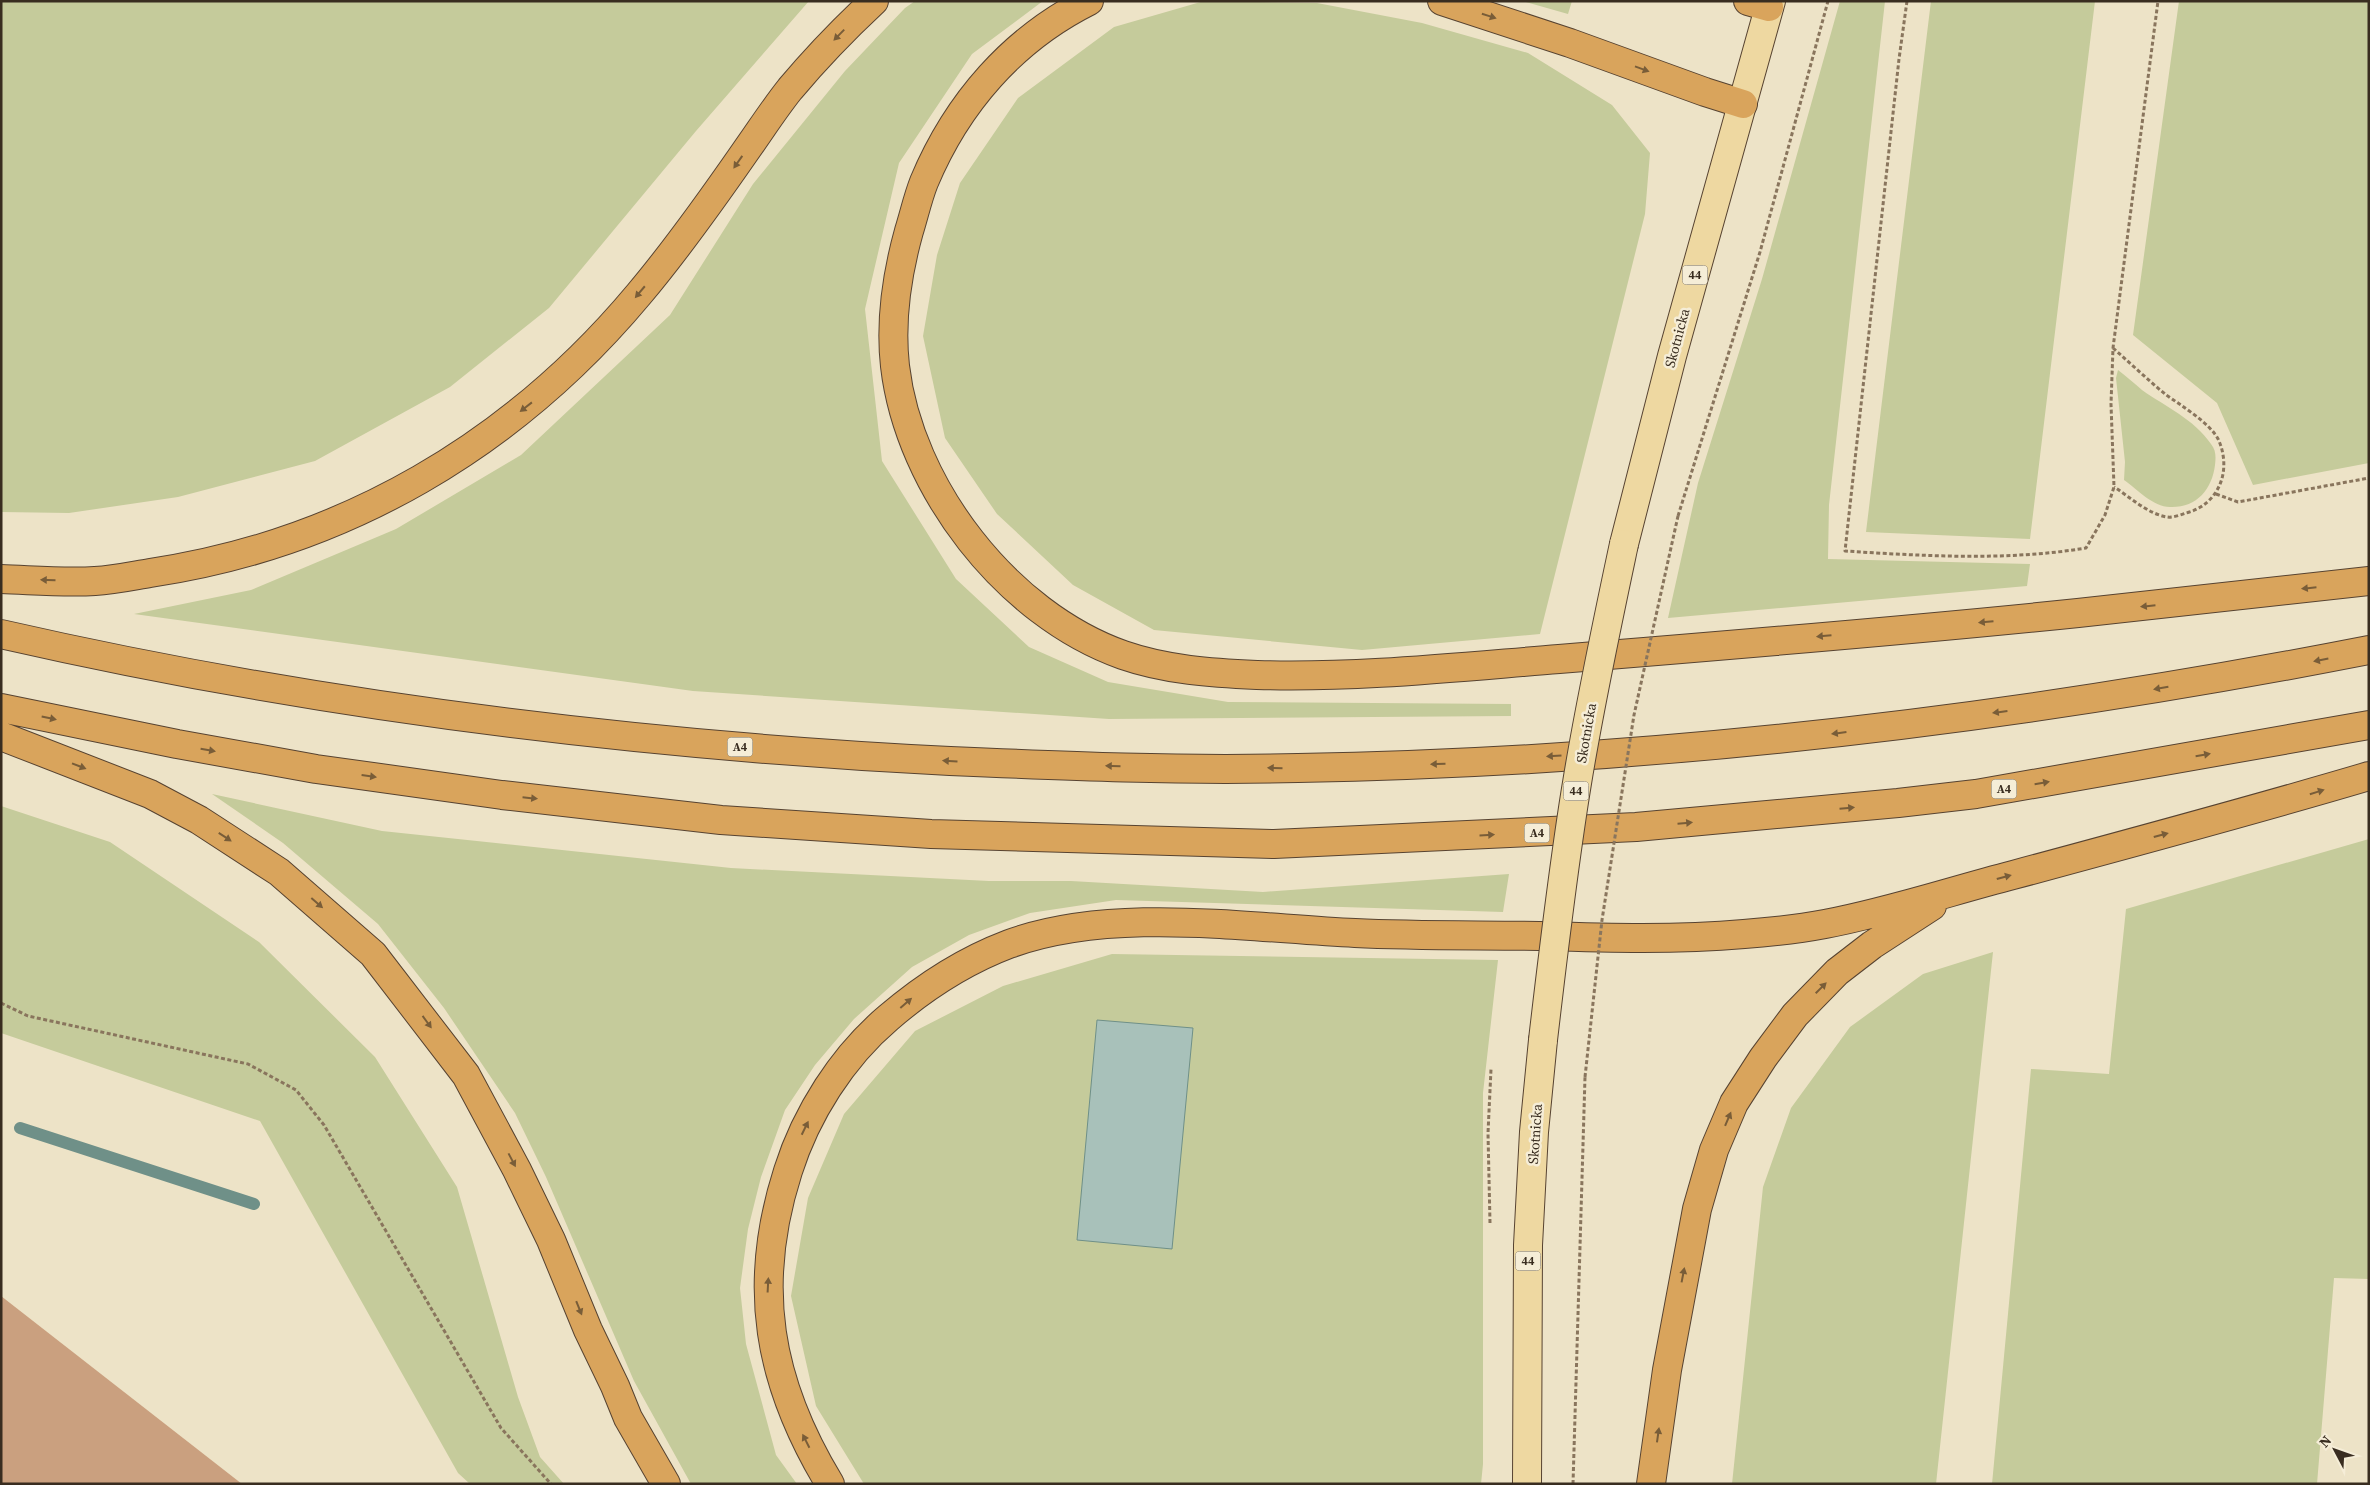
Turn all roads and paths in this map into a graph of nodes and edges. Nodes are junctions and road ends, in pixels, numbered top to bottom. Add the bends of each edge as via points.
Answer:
1 (874, 1) edge
2 (1089, 1) edge
3 (1442, 1) edge
4 (1828, 1) edge
5 (1907, 1) edge
6 (2158, 1) edge
7 (1763, 3) edge
8 (1743, 104) junction
9 (2113, 348) junction
10 (2369, 478) edge
11 (2114, 487) junction
12 (2216, 494) junction
13 (1, 579) edge
14 (2369, 582) edge
15 (1, 634) edge
16 (2369, 650) edge
17 (1, 708) edge
18 (2369, 725) edge
19 (1, 736) edge
20 (2369, 776) edge
21 (1956, 890) junction
22 (1, 1003) edge
23 (551, 1484) edge
24 (666, 1484) edge
25 (830, 1484) edge
26 (1527, 1484) edge
27 (1573, 1484) edge
28 (1651, 1484) edge

1 -> 13 highway via 838,35 789,90 690,230 638,296 532,403 474,447 410,486 349,516 280,543 210,563 96,581
14 -> 2 highway via 2037,617 1378,673 1225,674 1172,668 1122,655 1075,633 1028,600 989,564 956,523 931,478 906,417 895,365 895,314 900,264 923,185 944,142 966,104 1023,42
3 -> 8 highway
4 - 27 path, bridge via 1760,252 1678,516 1632,725 1602,920 1585,1077
5 - 11 path via 1845,551 1924,555 2052,554 2086,548 2105,515
6 - 9 path
7 - 8 main road, Skotnicka / 44
8 - 26 main road, Skotnicka / 44, bridge via 1672,356 1624,544 1602,642 1577,783 1560,896 1534,1132 1528,1245
9 - 11 path
9 - 12 path via 2164,393 2195,415 2219,440 2225,464
10 - 12 path via 2238,502
11 - 12 path via 2168,518 2196,511
16 -> 15 highway, A4 via 2066,704 1809,736 1449,763 1294,768 1056,766 834,755 614,735 394,707 276,688
17 -> 18 highway, A4 via 316,769 502,795 721,820 932,834 1274,844 1636,827 1898,803 1976,794
19 -> 24 highway via 150,794 199,820 279,872 373,954 466,1076 551,1240 628,1418
21 -> 20 highway
25 -> 21 highway via 796,1420 771,1336 768,1292 779,1198 794,1152 814,1109 843,1067 873,1031 913,996 959,966 1011,944 1060,930 1105,925 1178,923 1361,933 1675,939 1822,925
28 -> 21 highway via 1676,1316 1697,1209 1714,1150 1734,1103 1795,1014 1837,972
22 - 23 path via 28,1016 248,1064 296,1090 324,1125 501,1428

